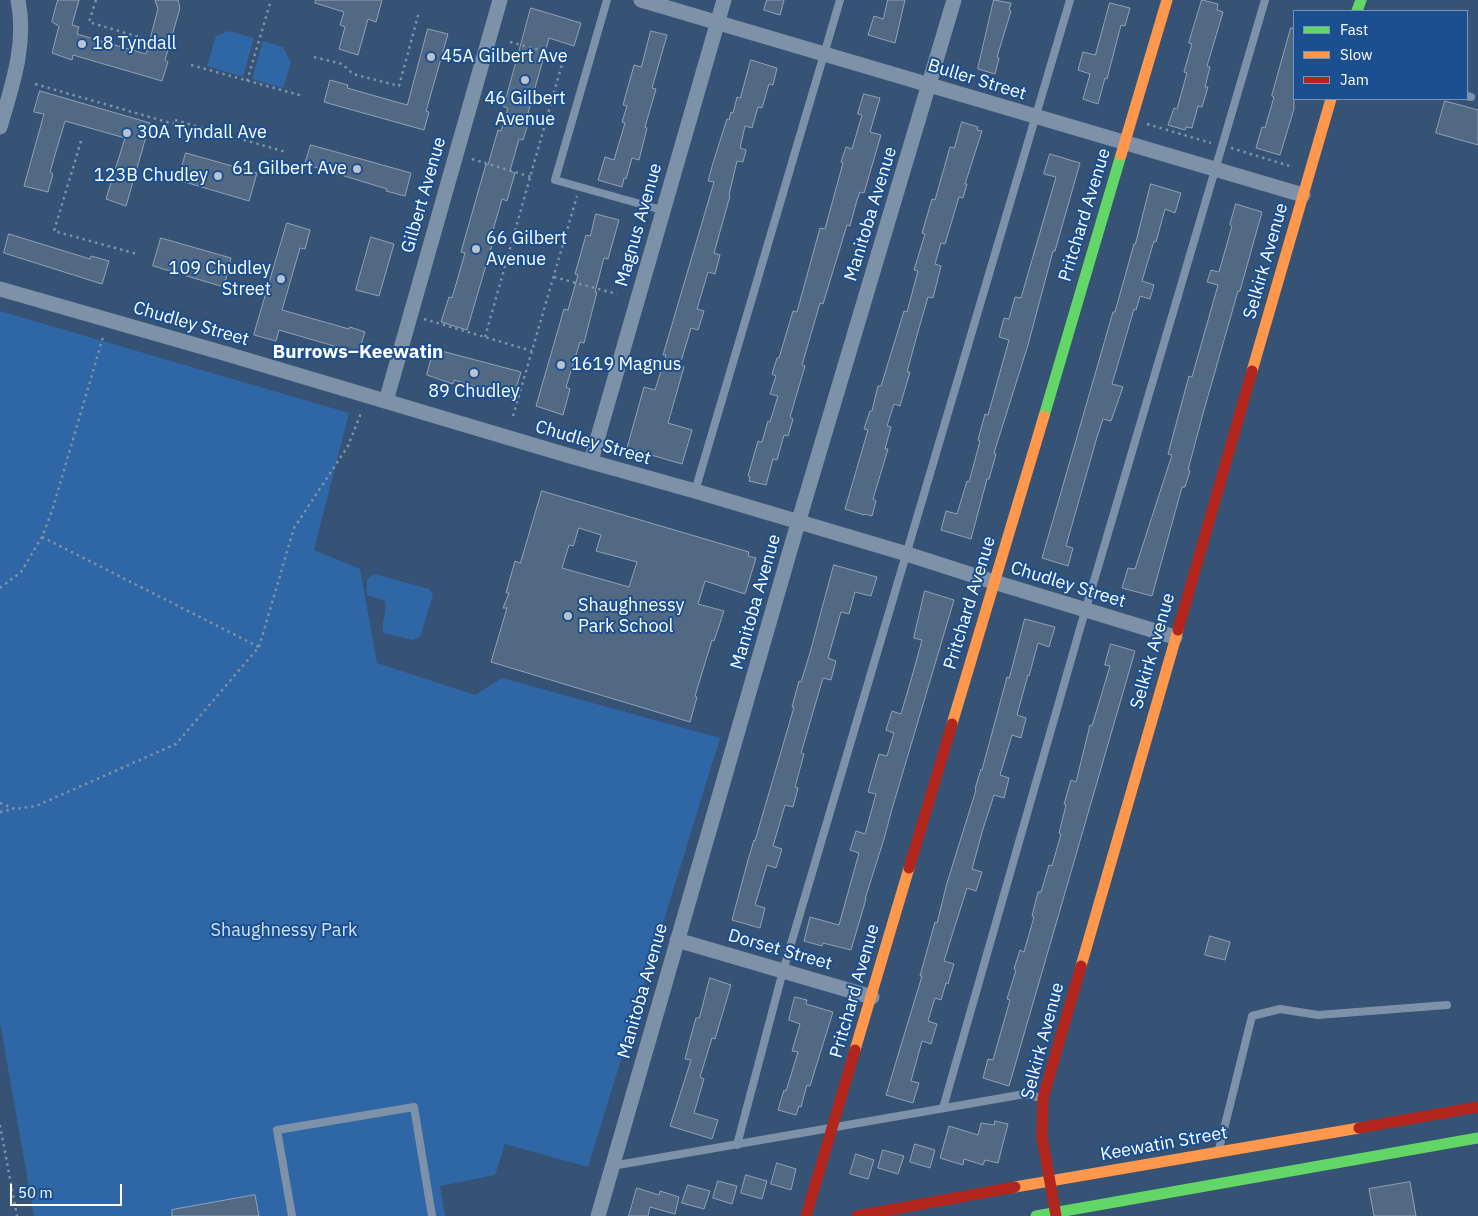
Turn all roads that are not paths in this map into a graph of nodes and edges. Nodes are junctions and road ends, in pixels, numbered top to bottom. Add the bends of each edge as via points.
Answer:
1 (18, 0) edge
2 (500, 0) edge
3 (607, 0) edge
4 (640, 0) edge
5 (724, 0) edge
6 (840, 0) edge
7 (954, 0) edge
8 (1070, 0) edge
9 (1167, 0) edge
10 (1265, 0) edge
11 (717, 23) junction
12 (825, 54) junction
13 (930, 85) junction
14 (1332, 100) edge
15 (1035, 117) junction
16 (0, 127) edge
17 (1125, 142) junction
18 (1215, 169) junction
19 (1303, 194) junction
20 (662, 210) junction
21 (0, 289) edge
22 (386, 401) junction
23 (590, 461) junction
24 (695, 491) junction
25 (799, 522) junction
26 (906, 554) junction
27 (994, 582) junction
28 (1086, 610) junction
29 (1175, 637) junction
30 (677, 940) junction
31 (783, 971) junction
32 (872, 997) junction
33 (1446, 1005) dead end
34 (1043, 1098) junction
35 (1478, 1107) edge
36 (942, 1108) junction
37 (832, 1129) junction
38 (1478, 1138) edge
39 (737, 1145) junction
40 (1218, 1153) junction
41 (612, 1166) junction
42 (1050, 1181) junction
43 (1056, 1214) edge
44 (292, 1216) edge
45 (432, 1216) edge
46 (598, 1216) edge
47 (806, 1216) edge
48 (857, 1216) edge
49 (1036, 1216) edge

1 - 16 street via 19,52
2 - 22 street, Gilbert Avenue
3 - 20 lane via 555,180
4 - 11 street, Buller Street
5 - 11 street, Magnus Avenue
6 - 12 lane
7 - 13 street, Manitoba Avenue
8 - 15 lane
9 - 17 street, Pritchard Avenue
10 - 18 lane
11 - 12 street, Buller Street
11 - 20 street, Magnus Avenue
12 - 13 street, Buller Street
12 - 24 lane
13 - 15 street, Buller Street
13 - 25 street, Manitoba Avenue
14 - 19 street, Selkirk Avenue
15 - 17 street, Buller Street
15 - 26 lane
17 - 18 street, Buller Street
17 - 27 street, Pritchard Avenue
18 - 19 street, Buller Street
18 - 28 lane
19 - 29 street, Selkirk Avenue
20 - 23 street, Magnus Avenue
21 - 22 street, Chudley Street
22 - 23 street, Chudley Street
23 - 24 street, Chudley Street
24 - 25 street, Chudley Street
25 - 26 street, Chudley Street
25 - 30 street, Manitoba Avenue
26 - 27 street, Chudley Street
26 - 31 lane
27 - 28 street, Chudley Street
27 - 32 street, Pritchard Avenue
28 - 29 street, Chudley Street
28 - 36 lane
29 - 34 street, Selkirk Avenue
30 - 31 street, Dorset Street
30 - 41 street, Manitoba Avenue
31 - 32 street, Dorset Street
31 - 39 lane
32 - 37 street, Pritchard Avenue
33 - 40 lane via 1318,1015 1280,1010 1252,1016
34 - 36 lane via 1024,1094
34 - 42 street, Selkirk Avenue via 1042,1137
35 - 40 street, Keewatin Street
36 - 37 lane
37 - 39 lane
37 - 47 street, Pritchard Avenue
38 - 43 street
39 - 41 lane
40 - 42 street, Keewatin Street
41 - 46 street, Manitoba Avenue
42 - 43 street, Selkirk Avenue
42 - 48 street, Keewatin Street
43 - 49 street
44 - 45 lane via 277,1130 414,1107

